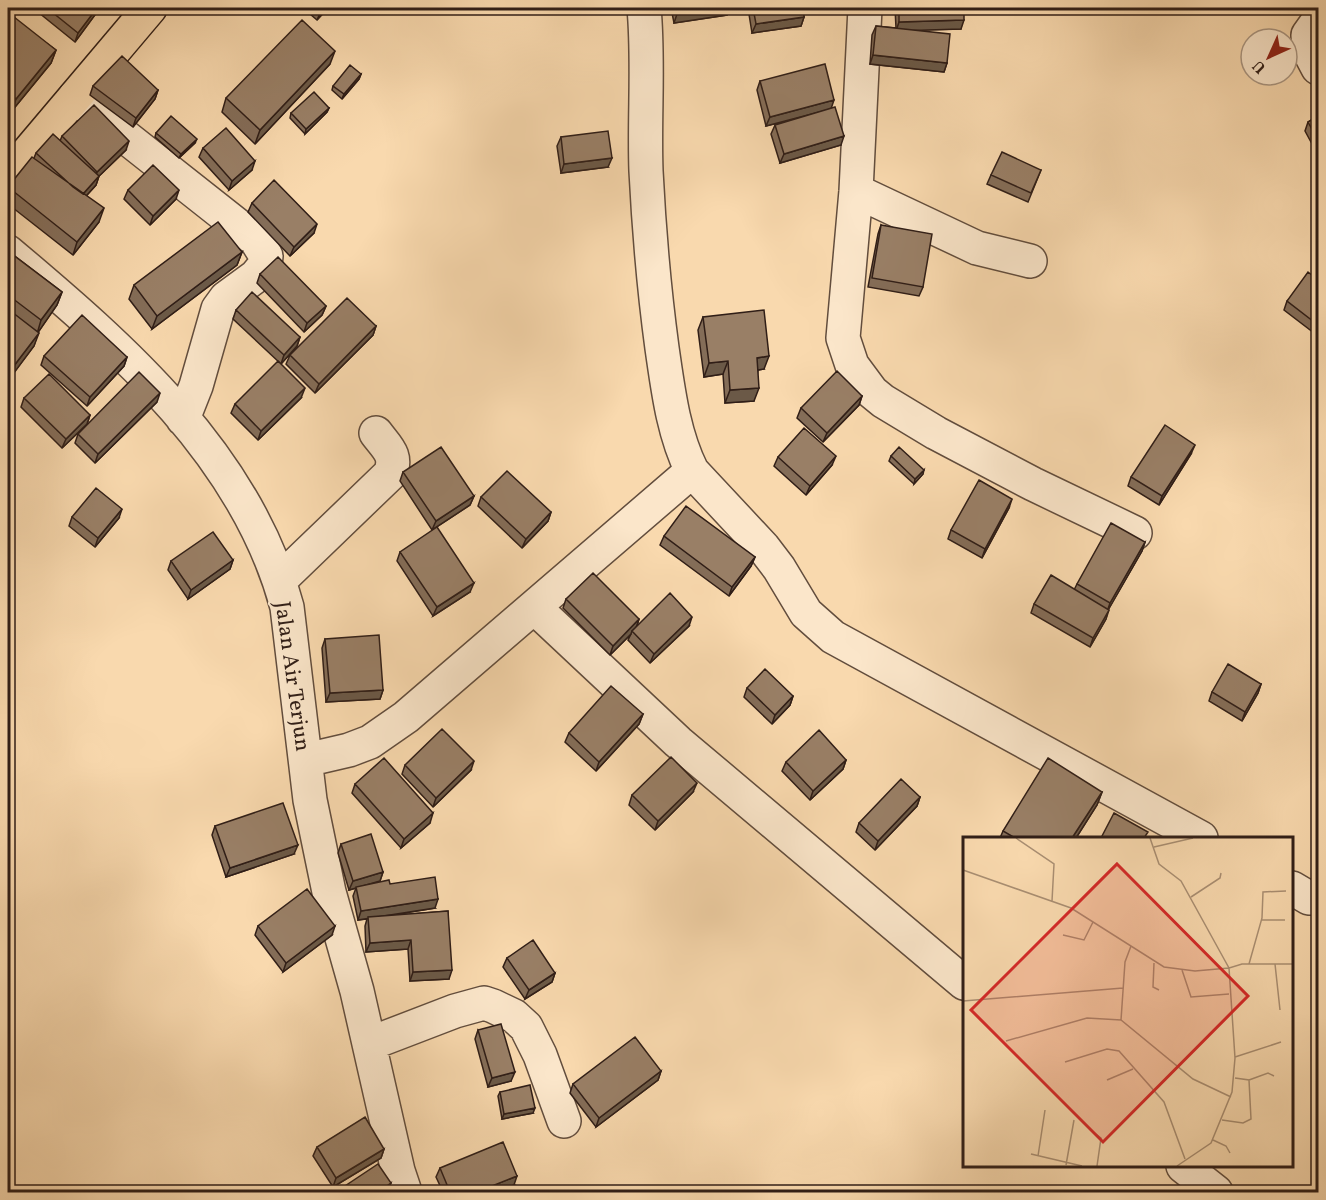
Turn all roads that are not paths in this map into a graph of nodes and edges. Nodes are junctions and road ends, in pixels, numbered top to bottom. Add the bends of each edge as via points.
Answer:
1 (150, 8) edge
2 (644, 8) edge
3 (865, 8) edge
4 (1318, 21) edge
5 (1318, 68) edge
6 (75, 97) junction
7 (8, 176) edge
8 (856, 190) junction
9 (8, 252) edge
10 (1030, 261) dead end
11 (183, 419) junction
12 (376, 434) dead end
13 (692, 471) junction
14 (1135, 533) edge
15 (280, 580) junction
16 (534, 607) junction
17 (306, 760) junction
18 (1199, 837) edge
19 (963, 982) edge
20 (369, 1044) junction
21 (564, 1121) dead end
22 (1184, 1167) edge
23 (405, 1192) edge
24 (1216, 1192) edge

1 - 6 main road
2 - 13 street via 651,252 667,379 678,434
3 - 8 street
4 - 5 street via 1308,35 1309,51
6 - 7 main road
6 - 11 street via 256,240 266,256 260,272 218,309
8 - 10 street via 977,248
8 - 14 street via 843,338 852,365 872,392 936,433
9 - 11 street, Jalan Air Terjun via 105,336
11 - 15 street, Jalan Air Terjun via 252,516
12 - 15 street via 394,460 390,474
13 - 16 street
13 - 18 street via 763,548 806,613 833,637
15 - 17 street, Jalan Air Terjun via 287,607
16 - 17 street via 383,734 350,750
16 - 19 street via 678,742
17 - 20 street, Jalan Air Terjun via 329,892
20 - 21 street via 455,1011 484,1004 499,1008 526,1027
20 - 23 street, Jalan Air Terjun
22 - 24 street

